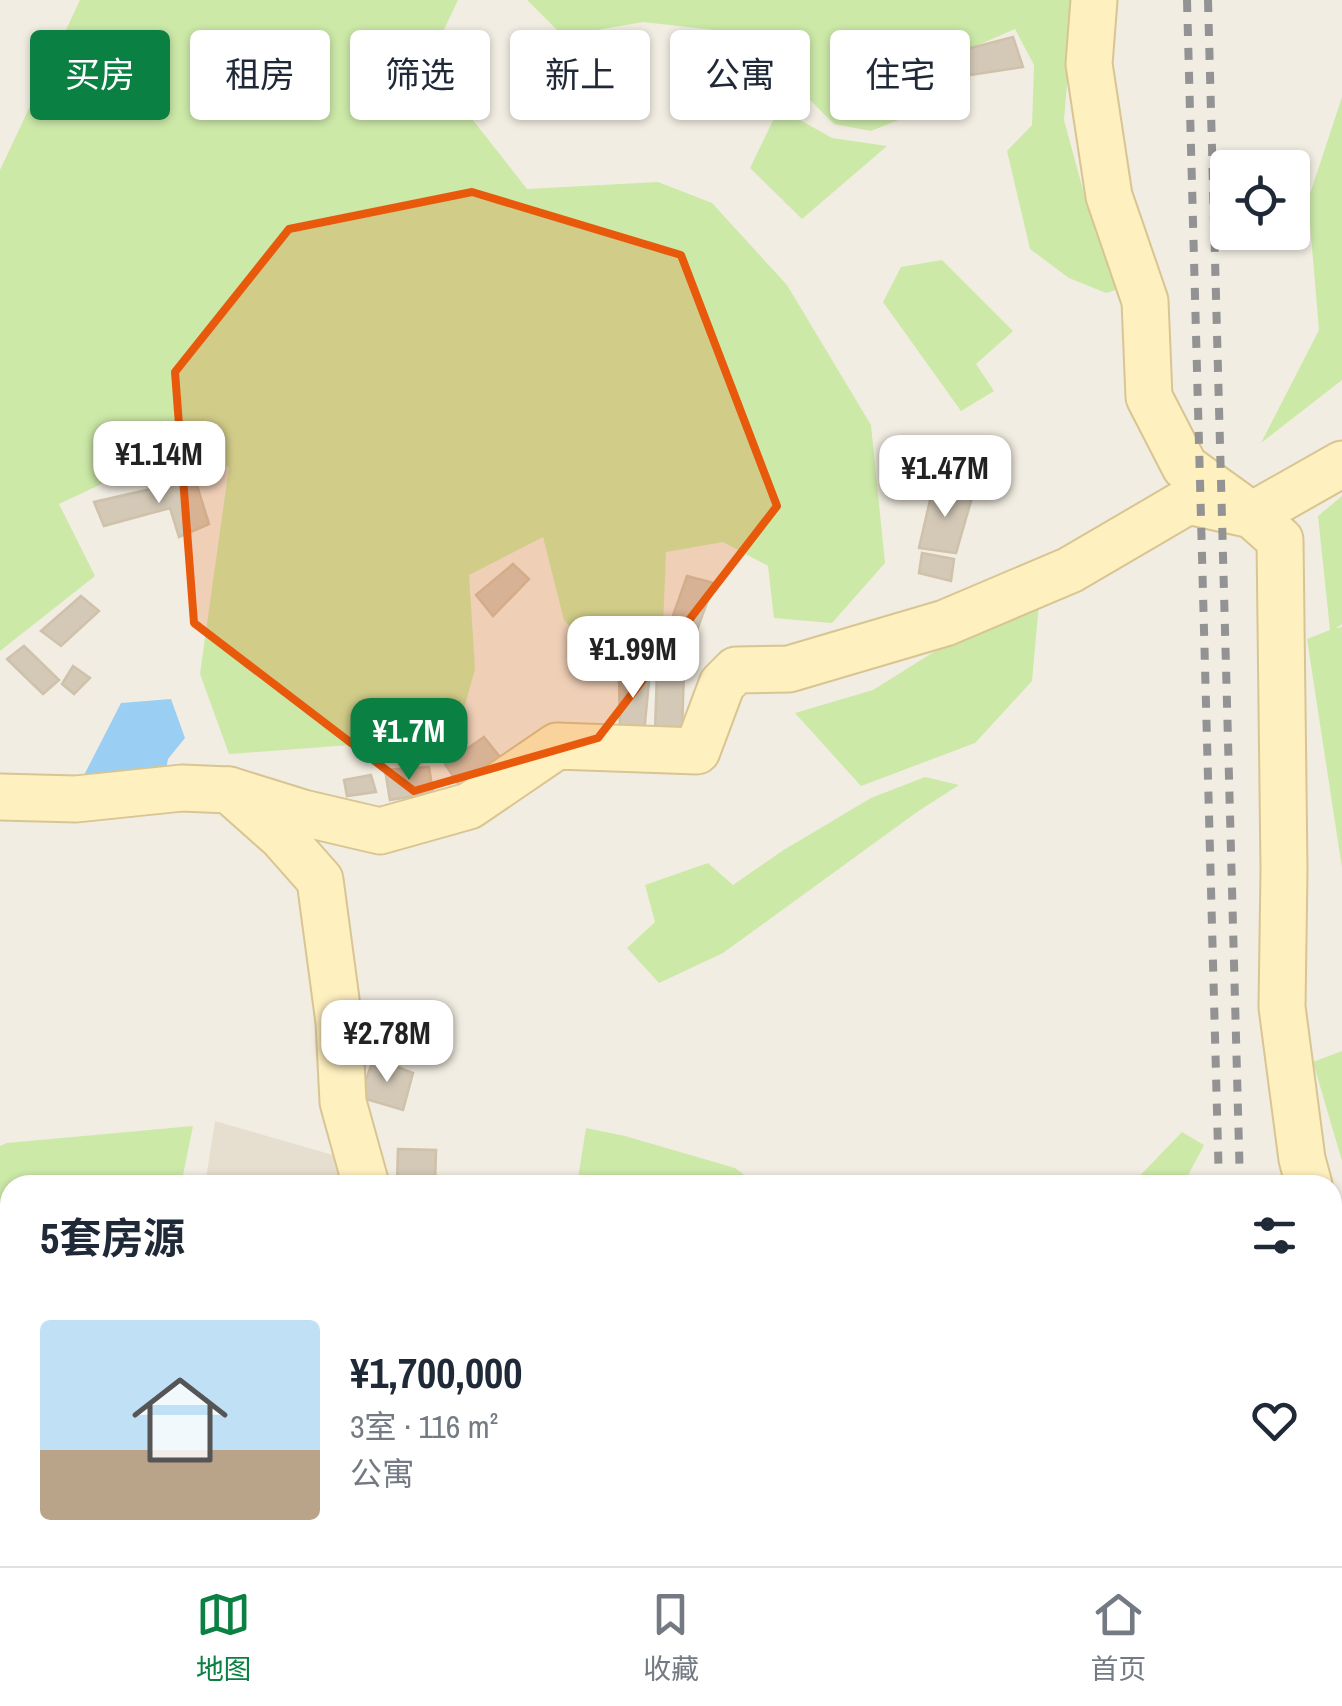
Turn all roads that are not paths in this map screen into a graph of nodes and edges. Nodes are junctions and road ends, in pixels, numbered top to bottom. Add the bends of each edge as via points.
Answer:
1 (1094, 0) edge
2 (1342, 464) edge
3 (1252, 515) junction
4 (228, 790) junction
5 (0, 797) edge
6 (363, 1175) edge
7 (1307, 1175) edge

1 - 3 street via 1089,64 1109,196 1145,301 1149,397 1185,467
2 - 3 street
3 - 4 street via 1188,500 1070,570 945,623 789,669 736,670 722,684 697,750 557,746 469,806 380,831
3 - 7 street via 1280,540 1282,1007
4 - 5 street
4 - 6 street via 320,880 344,1102

